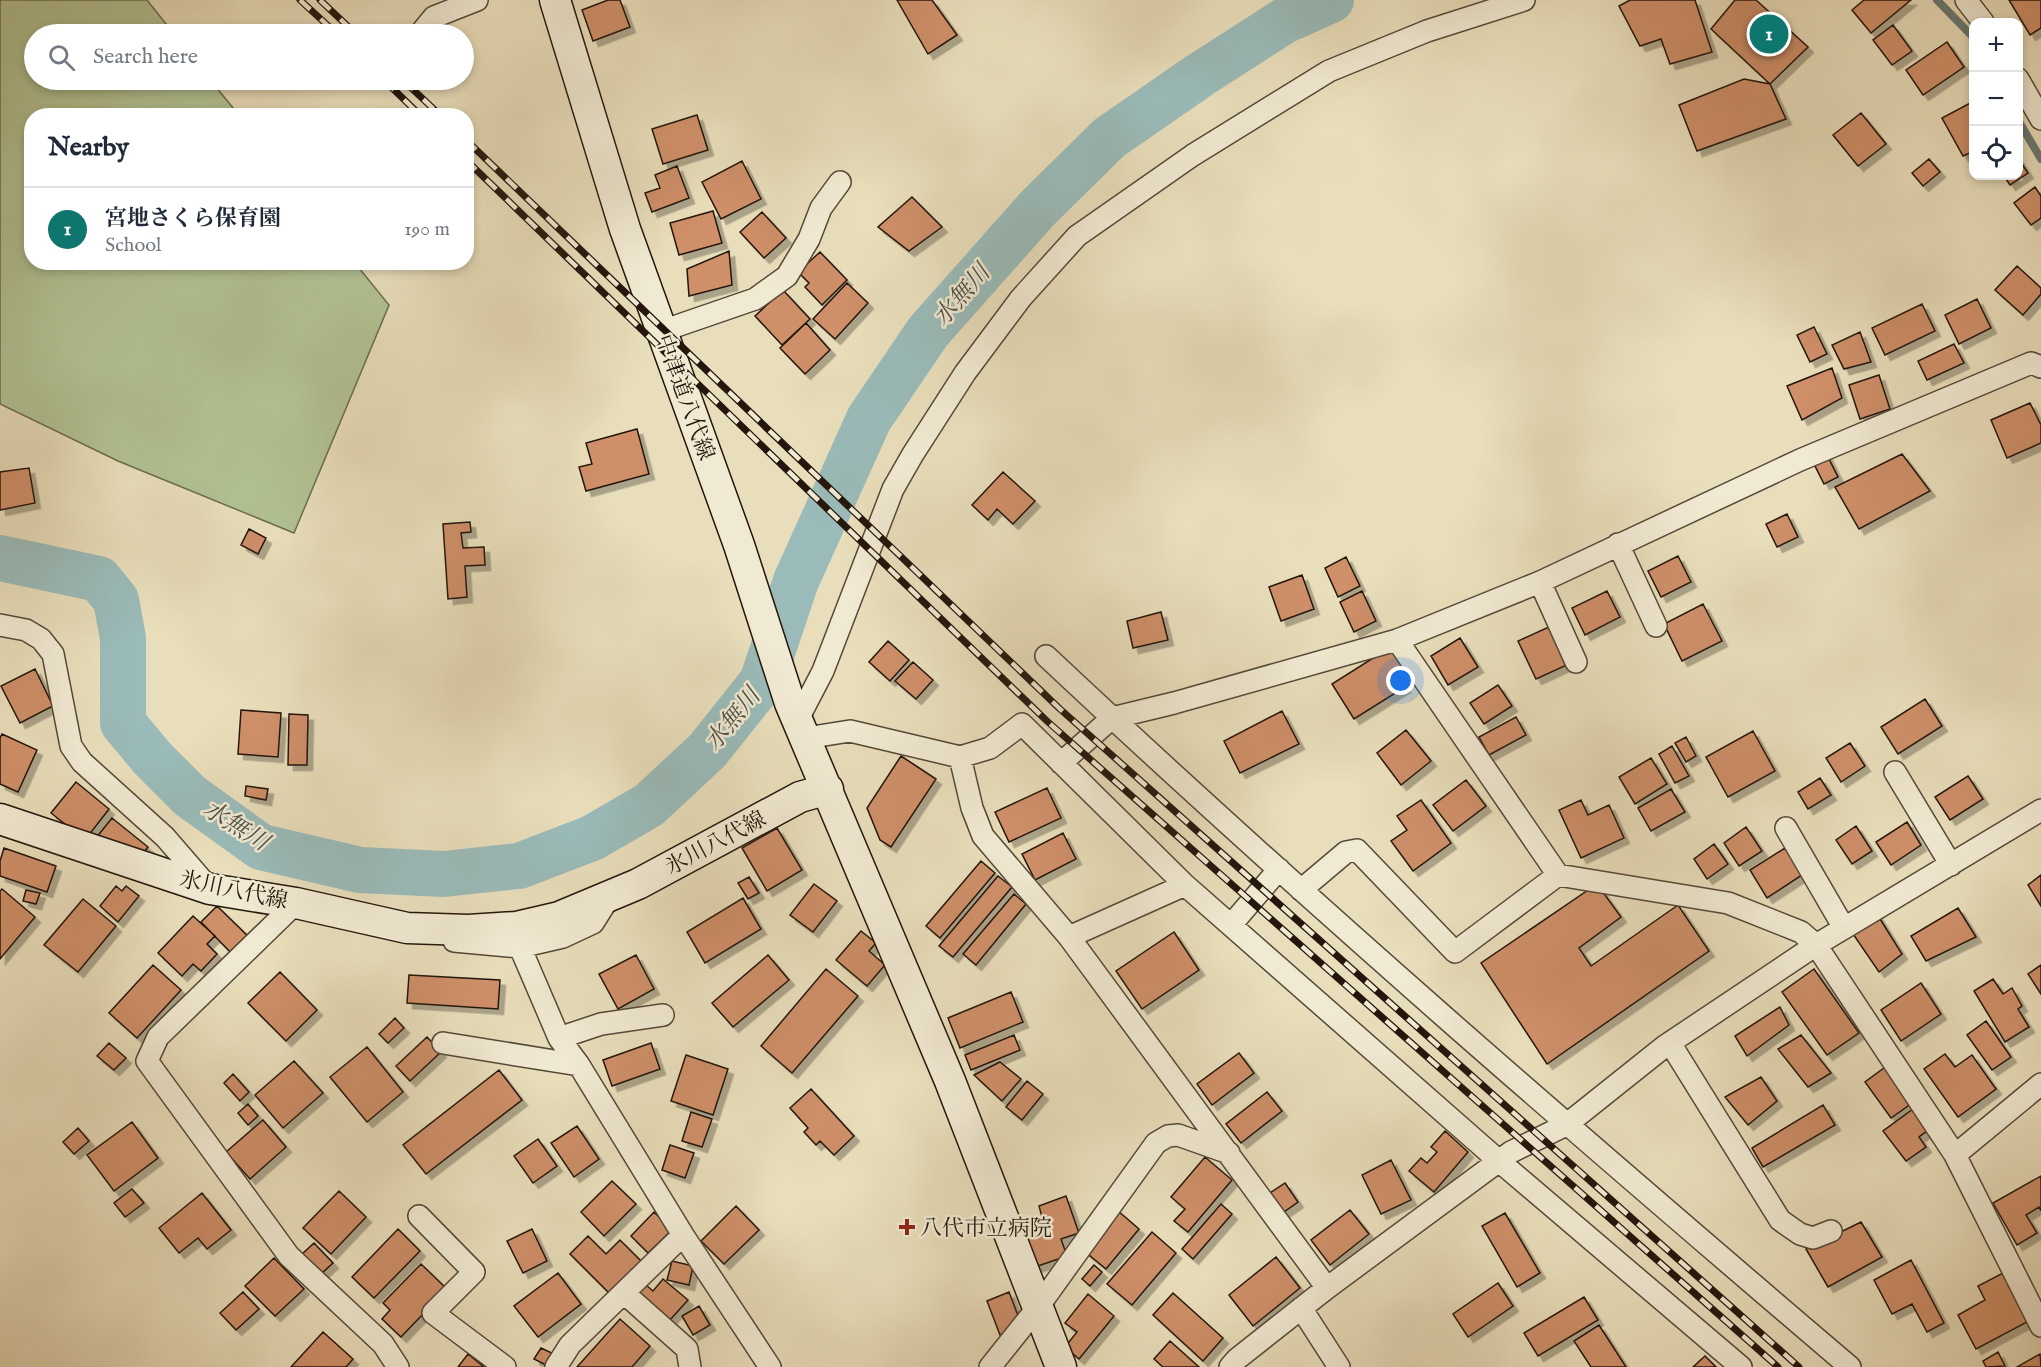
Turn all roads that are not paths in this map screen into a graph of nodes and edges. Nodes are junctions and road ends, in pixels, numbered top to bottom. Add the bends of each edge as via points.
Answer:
1 (477, 0) edge
2 (555, 0) edge
3 (1524, 0) edge
4 (1966, 0) edge
5 (432, 8) edge
6 (1980, 18) edge
7 (425, 24) edge
8 (2023, 86) edge
9 (2041, 119) edge
10 (840, 182) dead end
11 (662, 330) junction
12 (2041, 367) edge
13 (1618, 544) junction
14 (1540, 582) junction
15 (0, 625) edge
16 (1656, 626) dead end
17 (1397, 640) junction
18 (1046, 656) dead end
19 (1576, 662) dead end
20 (1112, 718) junction
21 (798, 720) junction
22 (960, 757) junction
23 (1061, 763) junction
24 (1895, 772) dead end
25 (828, 789) junction
26 (2041, 810) edge
27 (0, 819) edge
28 (1786, 828) dead end
29 (1951, 865) junction
30 (1279, 870) junction
31 (1558, 875) junction
32 (1185, 885) junction
33 (210, 889) junction
34 (1301, 890) junction
35 (610, 896) junction
36 (296, 903) junction
37 (1231, 925) junction
38 (407, 928) junction
39 (1844, 928) junction
40 (1069, 937) junction
41 (1816, 945) junction
42 (520, 947) junction
43 (663, 1015) dead end
44 (559, 1038) junction
45 (443, 1043) dead end
46 (1670, 1043) junction
47 (579, 1065) junction
48 (2041, 1084) edge
49 (1566, 1125) junction
50 (1229, 1153) junction
51 (1954, 1155) junction
52 (1499, 1161) junction
53 (418, 1216) dead end
54 (1831, 1231) dead end
55 (683, 1235) junction
56 (1327, 1288) junction
57 (624, 1293) junction
58 (1038, 1307) junction
59 (1301, 1308) junction
60 (2041, 1326) edge
61 (398, 1367) edge
62 (505, 1367) edge
63 (556, 1367) edge
64 (690, 1367) edge
65 (770, 1367) edge
66 (990, 1367) edge
67 (1061, 1367) edge
68 (1230, 1367) edge
69 (1339, 1367) edge
70 (1741, 1367) edge
71 (1850, 1367) edge

1 - 5 street
2 - 11 main road, 中津道八代線 via 626,229
3 - 21 street via 1427,31 1329,71 1193,155 1077,236 1022,298 965,373 913,454 893,489 823,670
4 - 6 street
5 - 7 street
8 - 9 street
10 - 11 street via 787,276 754,299
11 - 21 main road, 中津道八代線
12 - 13 street via 2031,363 1800,460
13 - 14 street
13 - 16 street
14 - 17 street
14 - 19 street
15 - 33 street via 26,630 41,639 53,654 71,746 82,762 165,837
17 - 20 street
17 - 31 street
18 - 20 street
20 - 23 street
20 - 30 street
21 - 22 street
21 - 25 main road, 中津道八代線
22 - 23 street via 990,748 1022,724
22 - 40 street via 983,836
23 - 32 street
24 - 29 street
25 - 35 main road, 氷川八代線 via 800,797
25 - 58 main road via 950,1081
26 - 29 street
27 - 33 main road, 氷川八代線
28 - 39 street
29 - 39 street
30 - 34 street
30 - 37 street
31 - 34 street via 1455,952 1357,850 1346,852
31 - 41 street via 1728,903 1801,932
32 - 37 street
32 - 40 street
33 - 36 main road, 氷川八代線
34 - 49 street
35 - 38 main road, 氷川八代線 via 559,917 516,927
35 - 42 street via 593,923 563,937
36 - 38 main road, 氷川八代線
36 - 61 street via 158,1037 147,1060 288,1256 383,1344
37 - 52 street
38 - 42 street via 458,942
39 - 41 street
40 - 50 street
41 - 46 street
41 - 51 street
42 - 44 street
43 - 44 street via 602,1024
44 - 47 street
45 - 47 street
46 - 49 street
46 - 54 street via 1780,1221 1813,1238
47 - 55 street
48 - 51 street
49 - 52 street
49 - 71 street
50 - 56 street
50 - 58 street via 1178,1135 1156,1143
51 - 60 street
52 - 56 street
52 - 70 street
53 - 62 street via 474,1272 434,1313
55 - 57 street
55 - 65 street
56 - 59 street
57 - 63 street via 570,1345
57 - 64 street via 687,1348
58 - 66 street
58 - 67 main road
59 - 68 street
59 - 69 street

